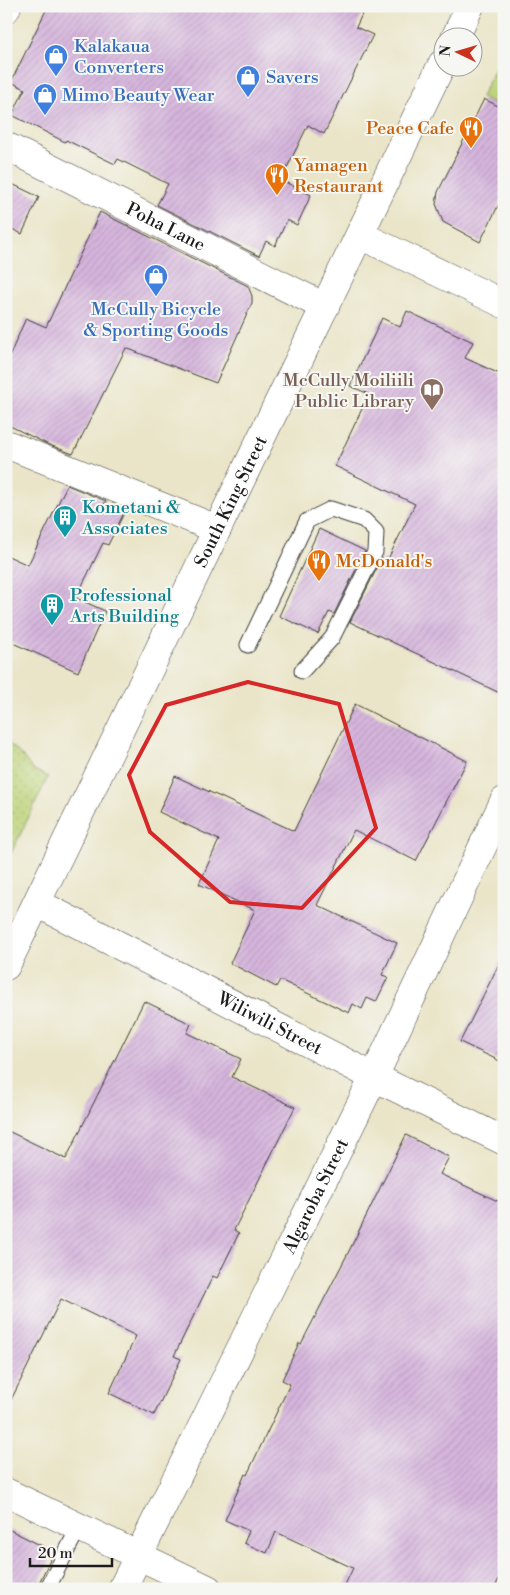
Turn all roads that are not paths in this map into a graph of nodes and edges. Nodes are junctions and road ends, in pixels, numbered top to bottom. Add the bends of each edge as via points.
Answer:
1 (470, 6) edge
2 (460, 28) edge
3 (435, 78) edge
4 (6, 146) edge
5 (360, 235) junction
6 (504, 304) edge
7 (325, 307) junction
8 (6, 444) edge
9 (217, 529) junction
10 (248, 645) dead end
11 (302, 672) dead end
12 (504, 801) edge
13 (37, 903) junction
14 (6, 966) edge
15 (374, 1077) junction
16 (504, 1142) edge
17 (6, 1492) edge
18 (79, 1527) junction
19 (138, 1555) junction
20 (47, 1589) edge
21 (122, 1589) edge
22 (208, 1589) edge

1 - 2 street
3 - 5 street, South King Street
4 - 7 street, Poha Lane
5 - 6 street
5 - 7 street, South King Street
7 - 9 street, South King Street
8 - 9 street
9 - 13 street, South King Street
10 - 11 lane via 307,521 331,509 364,520 376,532 375,552 332,638
12 - 15 street, Algaroba Street
13 - 14 street, South King Street
13 - 15 street, Wiliwili Street
15 - 16 street, Wiliwili Street
15 - 19 street, Algaroba Street
17 - 18 street
18 - 19 street
18 - 20 lane
19 - 21 street, Algaroba Street
19 - 22 street

